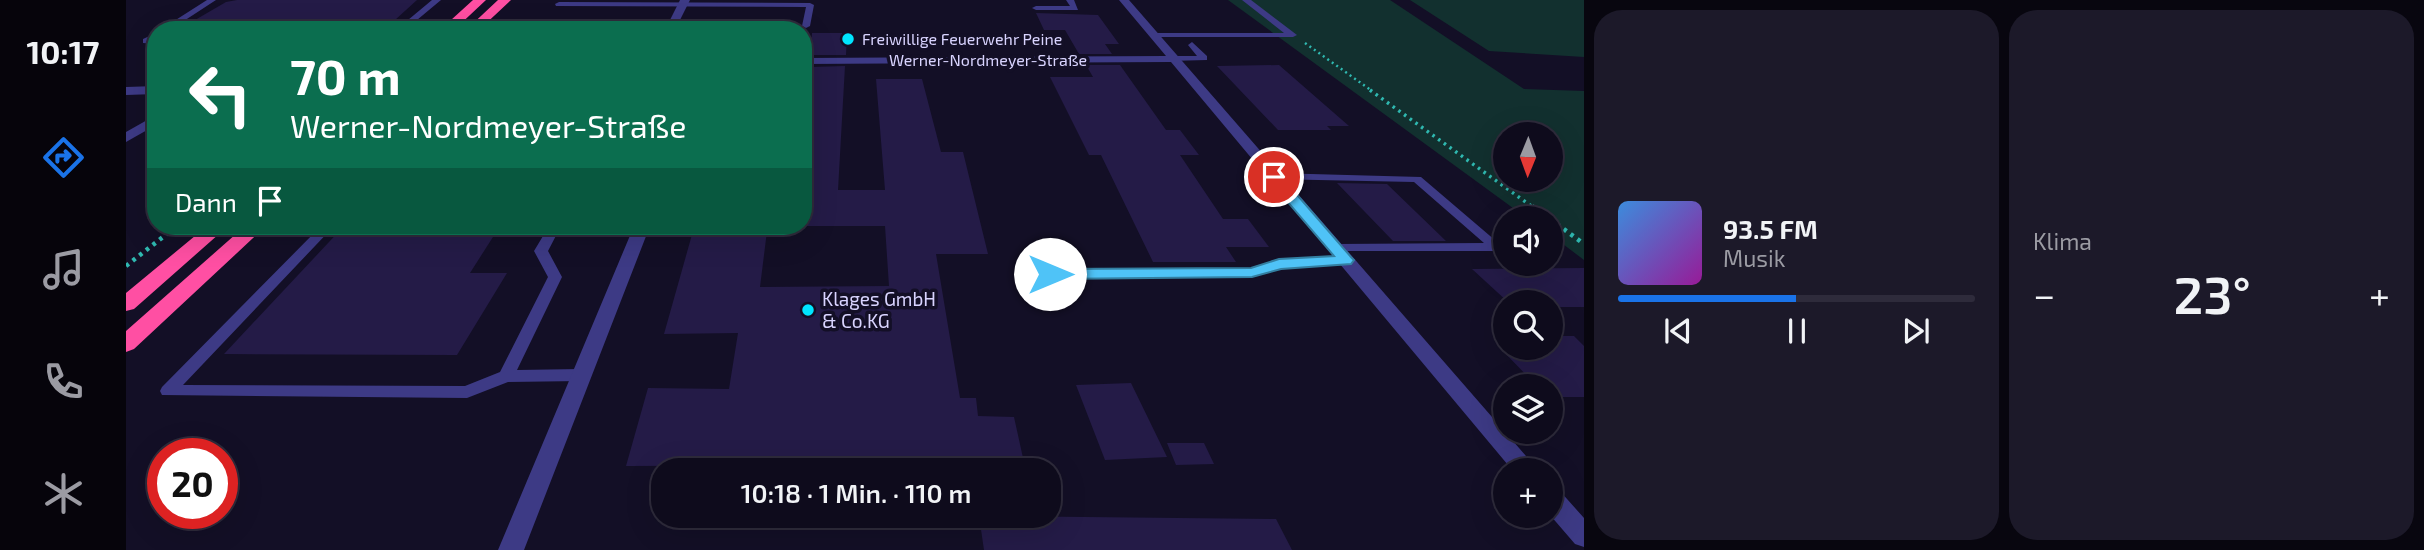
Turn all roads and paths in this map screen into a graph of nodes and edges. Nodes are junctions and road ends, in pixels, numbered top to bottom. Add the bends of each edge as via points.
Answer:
1 (212, 0) edge
2 (437, 0) edge
3 (481, 0) edge
4 (505, 0) edge
5 (1070, 0) edge
6 (1124, 0) edge
7 (1246, 0) edge
8 (684, 2) edge
9 (811, 2) edge
10 (559, 4) dead end
11 (1036, 9) dead end
12 (178, 21) edge
13 (411, 21) edge
14 (456, 21) edge
15 (482, 21) edge
16 (674, 21) edge
17 (807, 21) edge
18 (1293, 34) junction
19 (1153, 35) junction
20 (1192, 45) dead end
21 (1172, 59) junction
22 (812, 61) edge
23 (147, 90) edge
24 (126, 91) edge
25 (147, 125) edge
26 (126, 138) edge
27 (1274, 177) junction
28 (1532, 206) edge
29 (1563, 228) edge
30 (166, 235) edge
31 (207, 235) edge
32 (246, 235) edge
33 (319, 235) edge
34 (550, 235) edge
35 (638, 235) edge
36 (1584, 243) edge
37 (1340, 254) junction
38 (126, 266) edge
39 (1050, 274) dead end
40 (126, 304) edge
41 (126, 344) edge
42 (581, 375) junction
43 (506, 376) junction
44 (1516, 458) edge
45 (1563, 512) edge
46 (1584, 536) edge
47 (511, 550) edge

1 - 12 lane
2 - 13 lane
3 - 14 highway
4 - 15 highway
5 - 11 lane via 1075,8
6 - 19 street
7 - 18 lane
8 - 9 lane
8 - 10 lane
8 - 16 street
9 - 17 lane
18 - 19 lane
18 - 28 path
19 - 21 street
20 - 21 lane via 1204,58
21 - 22 street, Werner-Nordmeyer-Straße
21 - 27 street
23 - 24 street
25 - 26 street
27 - 37 street
27 - 37 lane via 1417,179 1496,247
29 - 36 path
30 - 38 path
31 - 40 highway
32 - 41 highway
33 - 43 lane via 168,391 467,392
34 - 43 lane via 541,251 555,276
35 - 42 street
37 - 39 lane via 1252,273
37 - 44 street
42 - 43 lane
42 - 47 street
45 - 46 street

